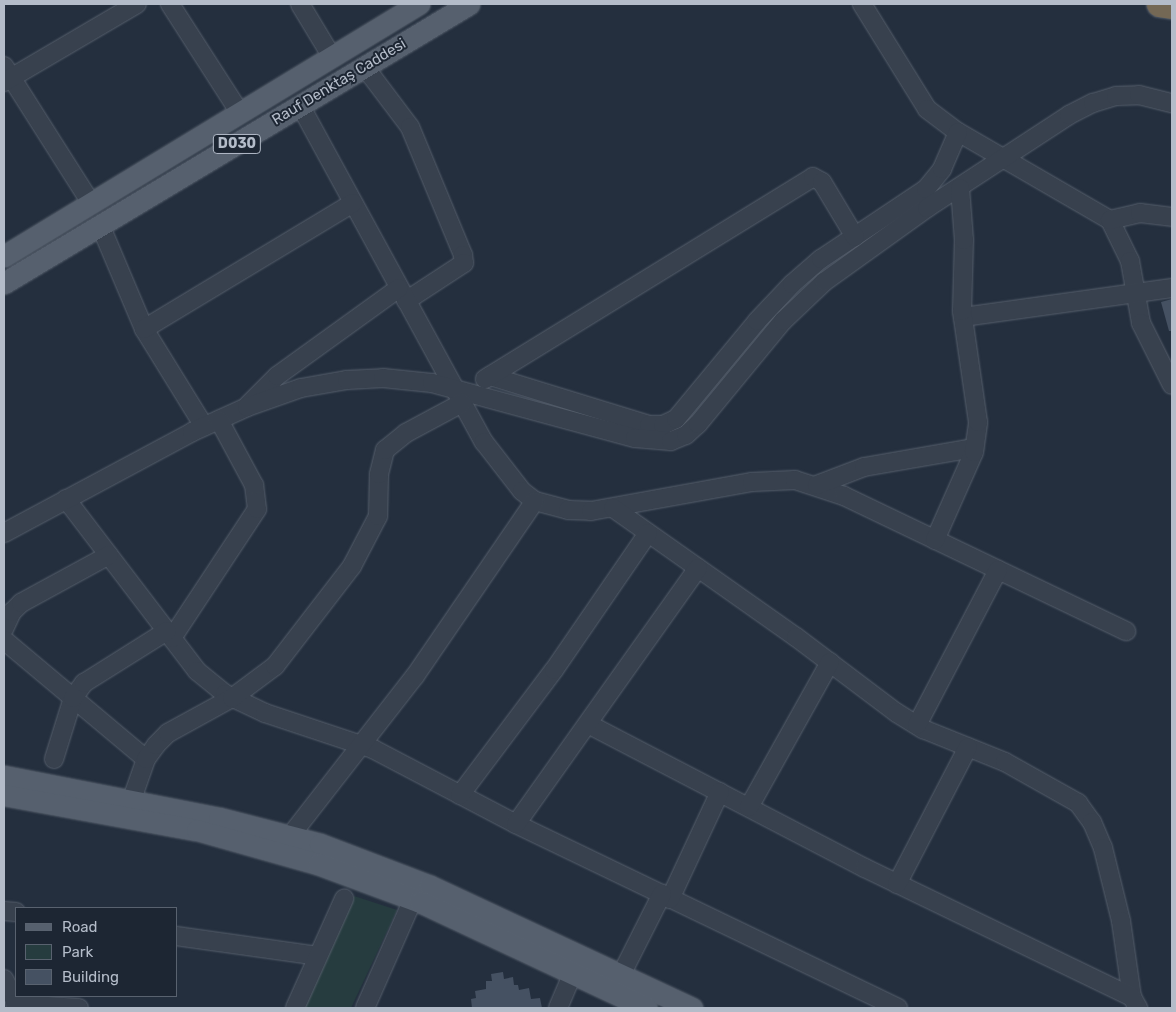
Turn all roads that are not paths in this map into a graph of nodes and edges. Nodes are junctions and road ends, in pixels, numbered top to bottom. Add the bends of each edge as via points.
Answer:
1 (137, 4) edge
2 (170, 4) edge
3 (300, 4) edge
4 (470, 4) edge
5 (862, 4) edge
6 (1159, 4) edge
7 (414, 5) edge
8 (1172, 6) edge
9 (332, 57) junction
10 (364, 66) junction
11 (6, 75) edge
12 (1172, 103) edge
13 (300, 105) junction
14 (240, 113) junction
15 (958, 132) junction
16 (1007, 158) junction
17 (960, 188) junction
18 (91, 203) junction
19 (353, 203) junction
20 (1172, 216) edge
21 (1110, 220) junction
22 (101, 227) junction
23 (855, 236) junction
24 (4, 256) edge
25 (4, 283) edge
26 (1172, 288) edge
27 (1136, 293) junction
28 (403, 294) junction
29 (963, 317) junction
30 (144, 329) junction
31 (490, 376) junction
32 (1172, 385) edge
33 (460, 394) junction
34 (247, 407) junction
35 (212, 423) junction
36 (974, 448) junction
37 (817, 485) junction
38 (66, 499) junction
39 (536, 501) junction
40 (613, 508) junction
41 (4, 533) edge
42 (648, 533) junction
43 (935, 540) junction
44 (109, 555) junction
45 (698, 568) junction
46 (998, 570) junction
47 (4, 629) edge
48 (1126, 632) dead end
49 (170, 635) junction
50 (4, 640) edge
51 (830, 662) junction
52 (73, 698) junction
53 (232, 698) junction
54 (588, 724) junction
55 (917, 725) junction
56 (362, 744) junction
57 (968, 747) junction
58 (54, 759) dead end
59 (146, 759) junction
60 (4, 776) edge
61 (720, 792) junction
62 (4, 795) edge
63 (460, 795) junction
64 (132, 799) junction
65 (750, 807) junction
66 (516, 824) junction
67 (291, 835) junction
68 (898, 884) junction
69 (666, 897) junction
70 (344, 899) dead end
71 (413, 899) junction
72 (178, 936) edge
73 (318, 956) junction
74 (573, 973) junction
75 (621, 975) junction
76 (4, 979) edge
77 (1135, 1003) edge
78 (17, 1006) edge
79 (79, 1008) edge
80 (295, 1008) edge
81 (368, 1008) edge
82 (558, 1008) edge
83 (646, 1008) edge
84 (692, 1008) edge
85 (898, 1008) edge

1 - 11 street
2 - 14 street
3 - 9 street
4 - 10 main road, Rauf Denktaş Caddesi / D030
5 - 15 street via 927,109
6 - 8 highway
7 - 9 main road, Rauf Denktaş Caddesi
9 - 14 main road, Rauf Denktaş Caddesi
10 - 13 main road, Rauf Denktaş Caddesi / D030
10 - 28 street via 410,127 463,255 464,263
11 - 18 street
12 - 16 street via 1139,95 1116,96 1093,103 1069,115
13 - 19 street
13 - 22 main road, Rauf Denktaş Caddesi / D030
14 - 18 main road, Rauf Denktaş Caddesi
15 - 16 street
15 - 23 street via 942,168 926,189
16 - 17 street
16 - 21 street
17 - 29 street
17 - 33 street via 824,282 783,321 686,435 671,441 635,438
18 - 24 main road, Rauf Denktaş Caddesi
19 - 28 street
19 - 30 street
20 - 21 street via 1140,213
21 - 27 street via 1130,261
22 - 25 main road, Rauf Denktaş Caddesi / D030
22 - 30 street
23 - 31 street via 821,258 792,284 676,419 663,425 649,425
23 - 31 street via 822,182 813,177
26 - 27 street
27 - 29 street
27 - 32 street via 1141,323
28 - 33 street
28 - 34 street via 277,376
29 - 36 street via 978,409
30 - 35 street
31 - 33 street
33 - 34 street via 382,378 347,380 301,388
33 - 39 street via 511,478
33 - 53 street via 385,450 379,474 378,516 352,566 275,666
34 - 35 street
35 - 38 street
35 - 49 street via 254,484 256,509
36 - 37 street via 864,467
36 - 43 street
37 - 40 street via 770,479
37 - 43 street
38 - 41 street
38 - 44 street
39 - 40 street via 568,510
39 - 56 street via 415,676
40 - 42 street
42 - 45 street
42 - 63 street via 554,670
43 - 46 street
44 - 47 street via 21,603 12,612
44 - 49 street
45 - 51 street
45 - 54 street
46 - 48 street
46 - 55 street
49 - 52 street via 84,683
49 - 53 street via 197,671
50 - 52 street
51 - 55 street
51 - 65 street
52 - 58 street
52 - 59 street
53 - 56 street via 265,713
53 - 59 street via 168,733
54 - 61 street
54 - 66 street
55 - 57 street
56 - 63 street
56 - 67 street
57 - 68 street
57 - 77 street via 1056,788 1078,803 1092,822 1103,848 1121,921
59 - 64 street
60 - 64 main road
61 - 65 street
61 - 69 street
62 - 71 main road via 206,833 318,864
63 - 66 street
64 - 67 main road
65 - 68 street
66 - 69 street
67 - 75 main road via 430,886
68 - 77 street
69 - 75 street
69 - 85 street
70 - 73 street
71 - 74 main road
71 - 81 street
72 - 73 street
73 - 80 street
74 - 82 street
74 - 83 main road
75 - 84 main road
76 - 78 street
78 - 79 street

